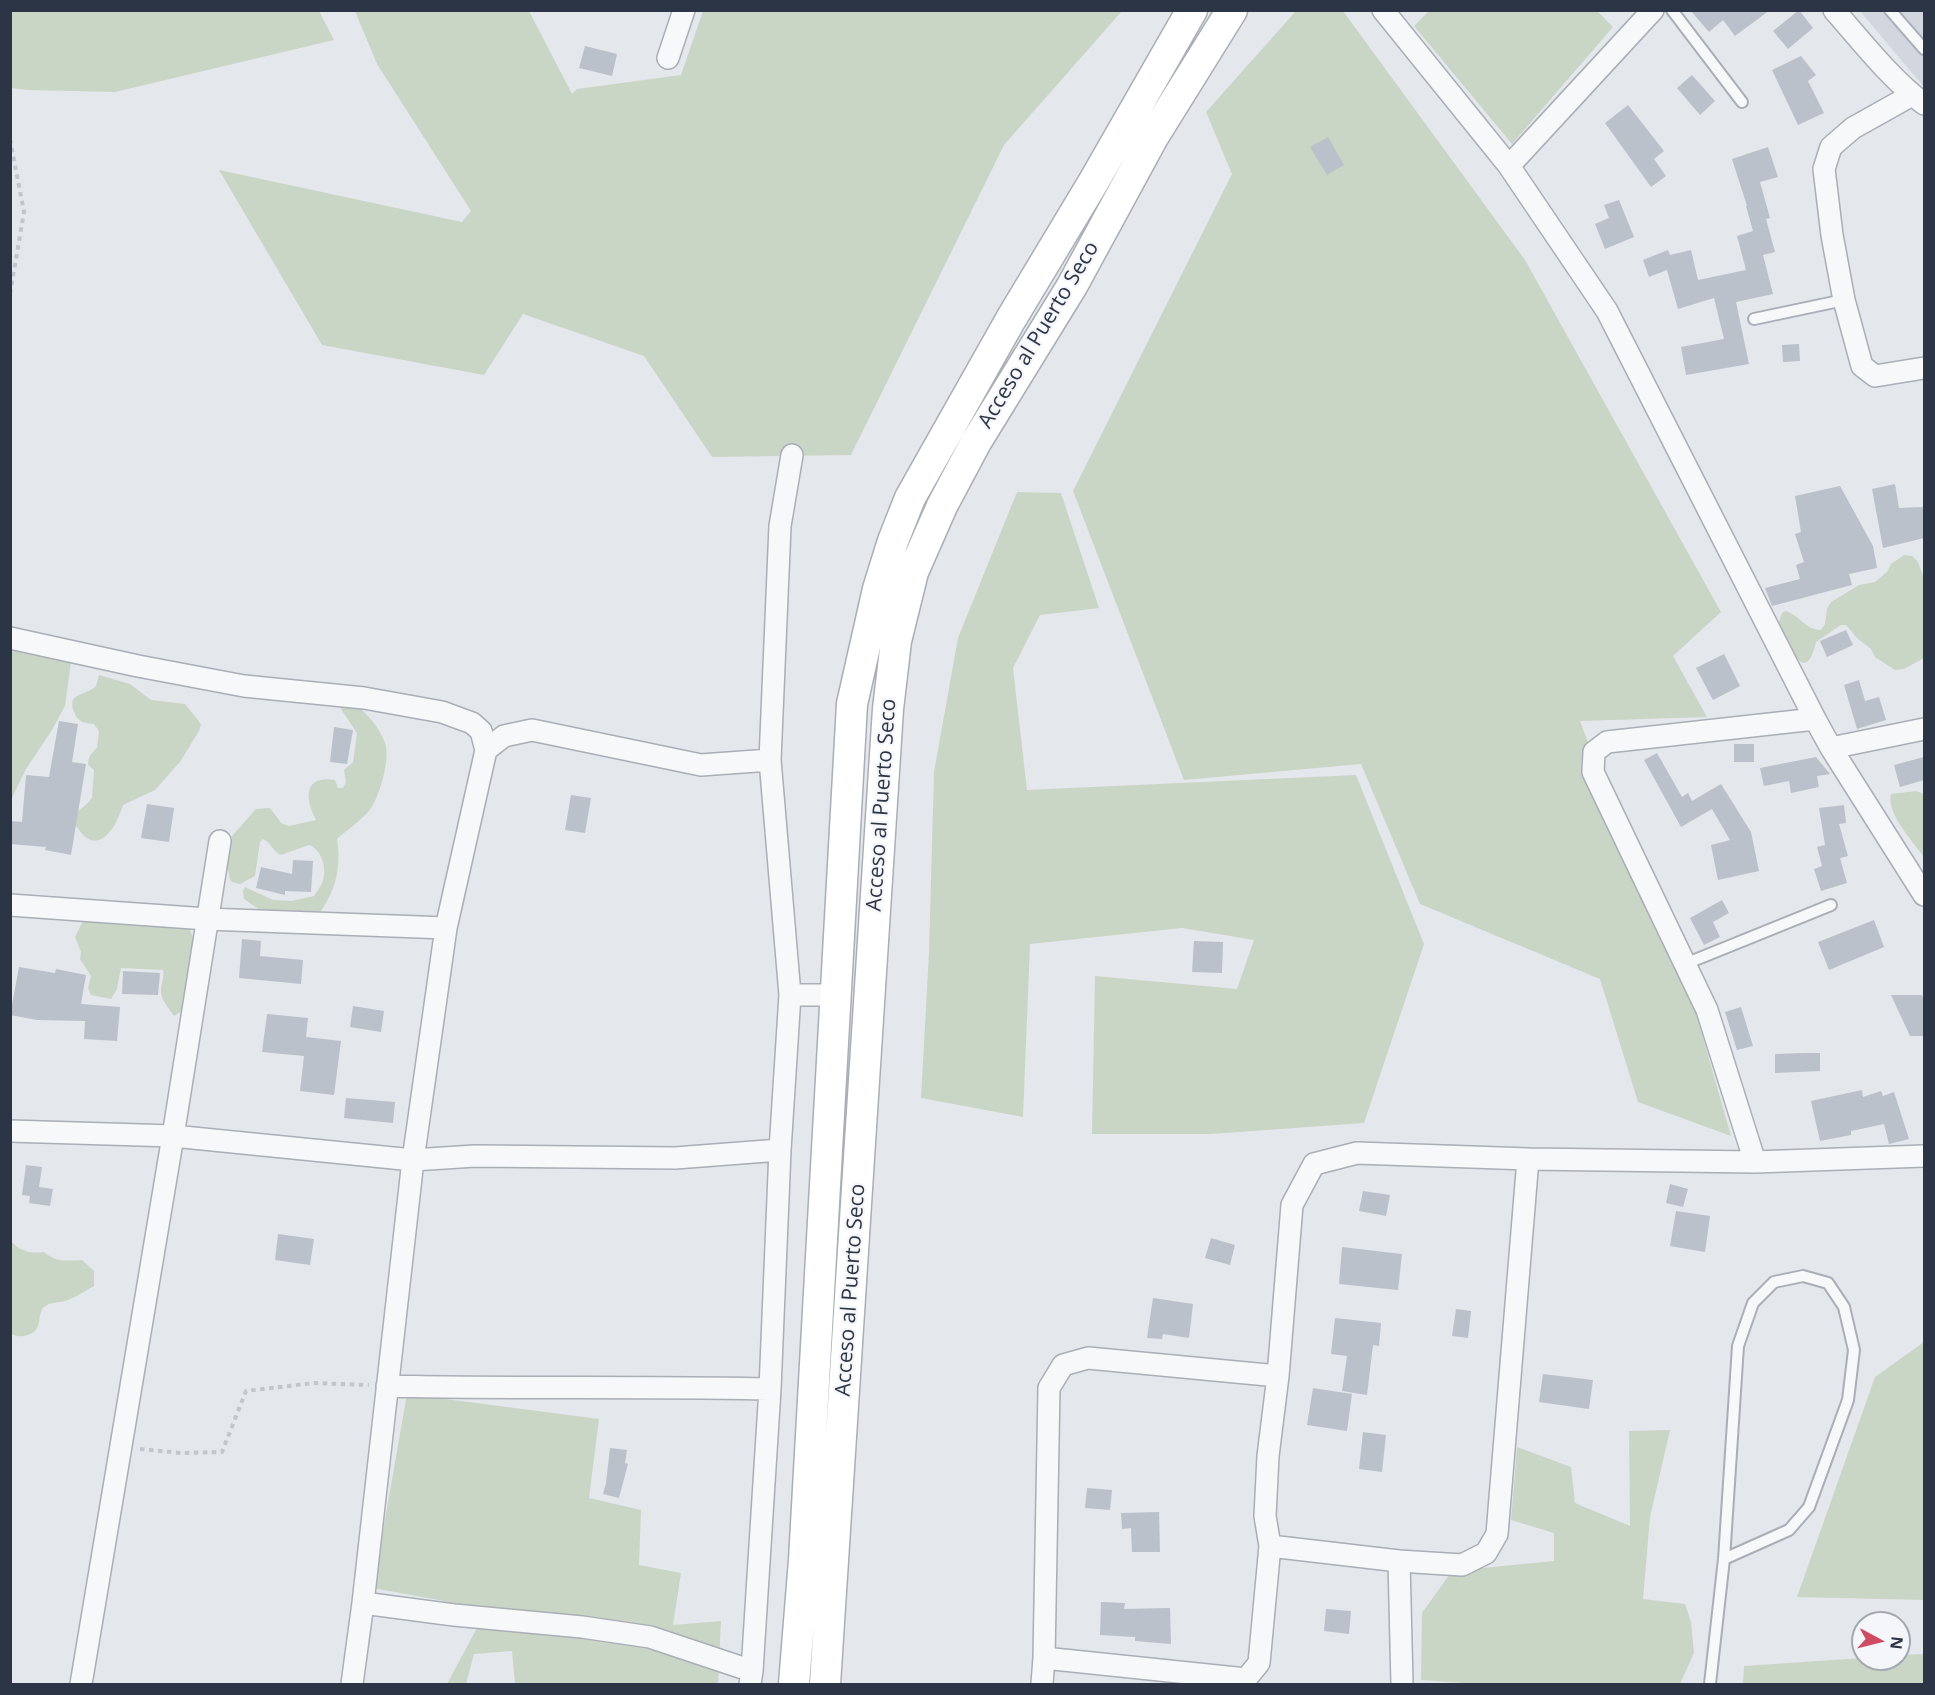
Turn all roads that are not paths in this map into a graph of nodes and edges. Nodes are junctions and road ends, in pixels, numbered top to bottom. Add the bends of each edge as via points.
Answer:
1 (684, 10) edge
2 (1192, 10) edge
3 (1232, 10) edge
4 (1383, 10) edge
5 (1653, 10) edge
6 (1672, 10) edge
7 (1834, 10) edge
8 (1890, 10) edge
9 (1924, 49) edge
10 (668, 58) dead end
11 (1918, 100) edge
12 (1742, 102) dead end
13 (1509, 166) junction
14 (1845, 300) junction
15 (1754, 319) dead end
16 (1924, 368) edge
17 (792, 455) dead end
18 (10, 638) edge
19 (1815, 719) junction
20 (1924, 729) edge
21 (1831, 748) junction
22 (486, 750) junction
23 (770, 760) junction
24 (220, 841) dead end
25 (1924, 895) edge
26 (10, 905) edge
27 (1831, 905) dead end
28 (207, 919) junction
29 (446, 928) junction
30 (1685, 964) junction
31 (790, 995) junction
32 (836, 995) junction
33 (10, 1131) edge
34 (173, 1136) junction
35 (780, 1150) junction
36 (1924, 1156) edge
37 (1528, 1159) junction
38 (413, 1160) junction
39 (1755, 1162) junction
40 (1278, 1376) junction
41 (387, 1386) junction
42 (770, 1389) junction
43 (1270, 1546) junction
44 (1724, 1559) junction
45 (1399, 1561) junction
46 (363, 1603) junction
47 (1044, 1658) junction
48 (751, 1678) edge
49 (1245, 1682) edge
50 (81, 1684) edge
51 (352, 1684) edge
52 (794, 1684) edge
53 (825, 1684) edge
54 (1042, 1684) edge
55 (1402, 1684) edge
56 (1710, 1684) edge

1 - 10 street
2 - 32 main road, Acceso al Puerto Seco via 915,488 892,541 852,704
3 - 53 main road, Acceso al Puerto Seco via 1153,136 1072,286 976,442 913,572 896,641 888,709
4 - 13 street
5 - 13 street
6 - 12 lane
7 - 11 street
8 - 9 lane
11 - 14 street via 1853,128 1831,147 1824,169
13 - 19 street via 1607,311
14 - 15 lane
14 - 16 street via 1862,366 1875,376
17 - 23 street via 780,526
18 - 22 street via 244,686 364,698 442,712 472,723 481,731
19 - 21 street
19 - 30 street via 1607,742 1594,752 1593,772
20 - 21 street
21 - 25 street
22 - 23 street via 504,736 532,730 701,765
22 - 29 street
23 - 31 street
24 - 28 street
26 - 28 street
27 - 30 lane
28 - 29 street
28 - 34 street
29 - 38 street
30 - 39 street via 1707,1010
31 - 32 street
31 - 35 street
32 - 52 main road, Acceso al Puerto Seco
33 - 34 street
34 - 38 street
34 - 50 street
35 - 38 street via 675,1158 475,1156
35 - 42 street
36 - 39 street
37 - 39 street
37 - 40 street via 1357,1153 1314,1164 1292,1205
37 - 45 street via 1497,1534 1486,1553 1462,1565
38 - 41 street
40 - 43 street via 1264,1516
40 - 47 street via 1088,1358 1063,1365 1049,1388
41 - 42 street
41 - 46 street
42 - 48 street
43 - 45 street
43 - 49 street via 1259,1663
44 - 44 lane via 1738,1346 1753,1303 1774,1282 1803,1276 1828,1283 1845,1307 1854,1350 1848,1400 1809,1507 1789,1530
44 - 56 lane
45 - 55 street
46 - 48 street via 650,1637
46 - 51 street
47 - 49 street
47 - 54 street

